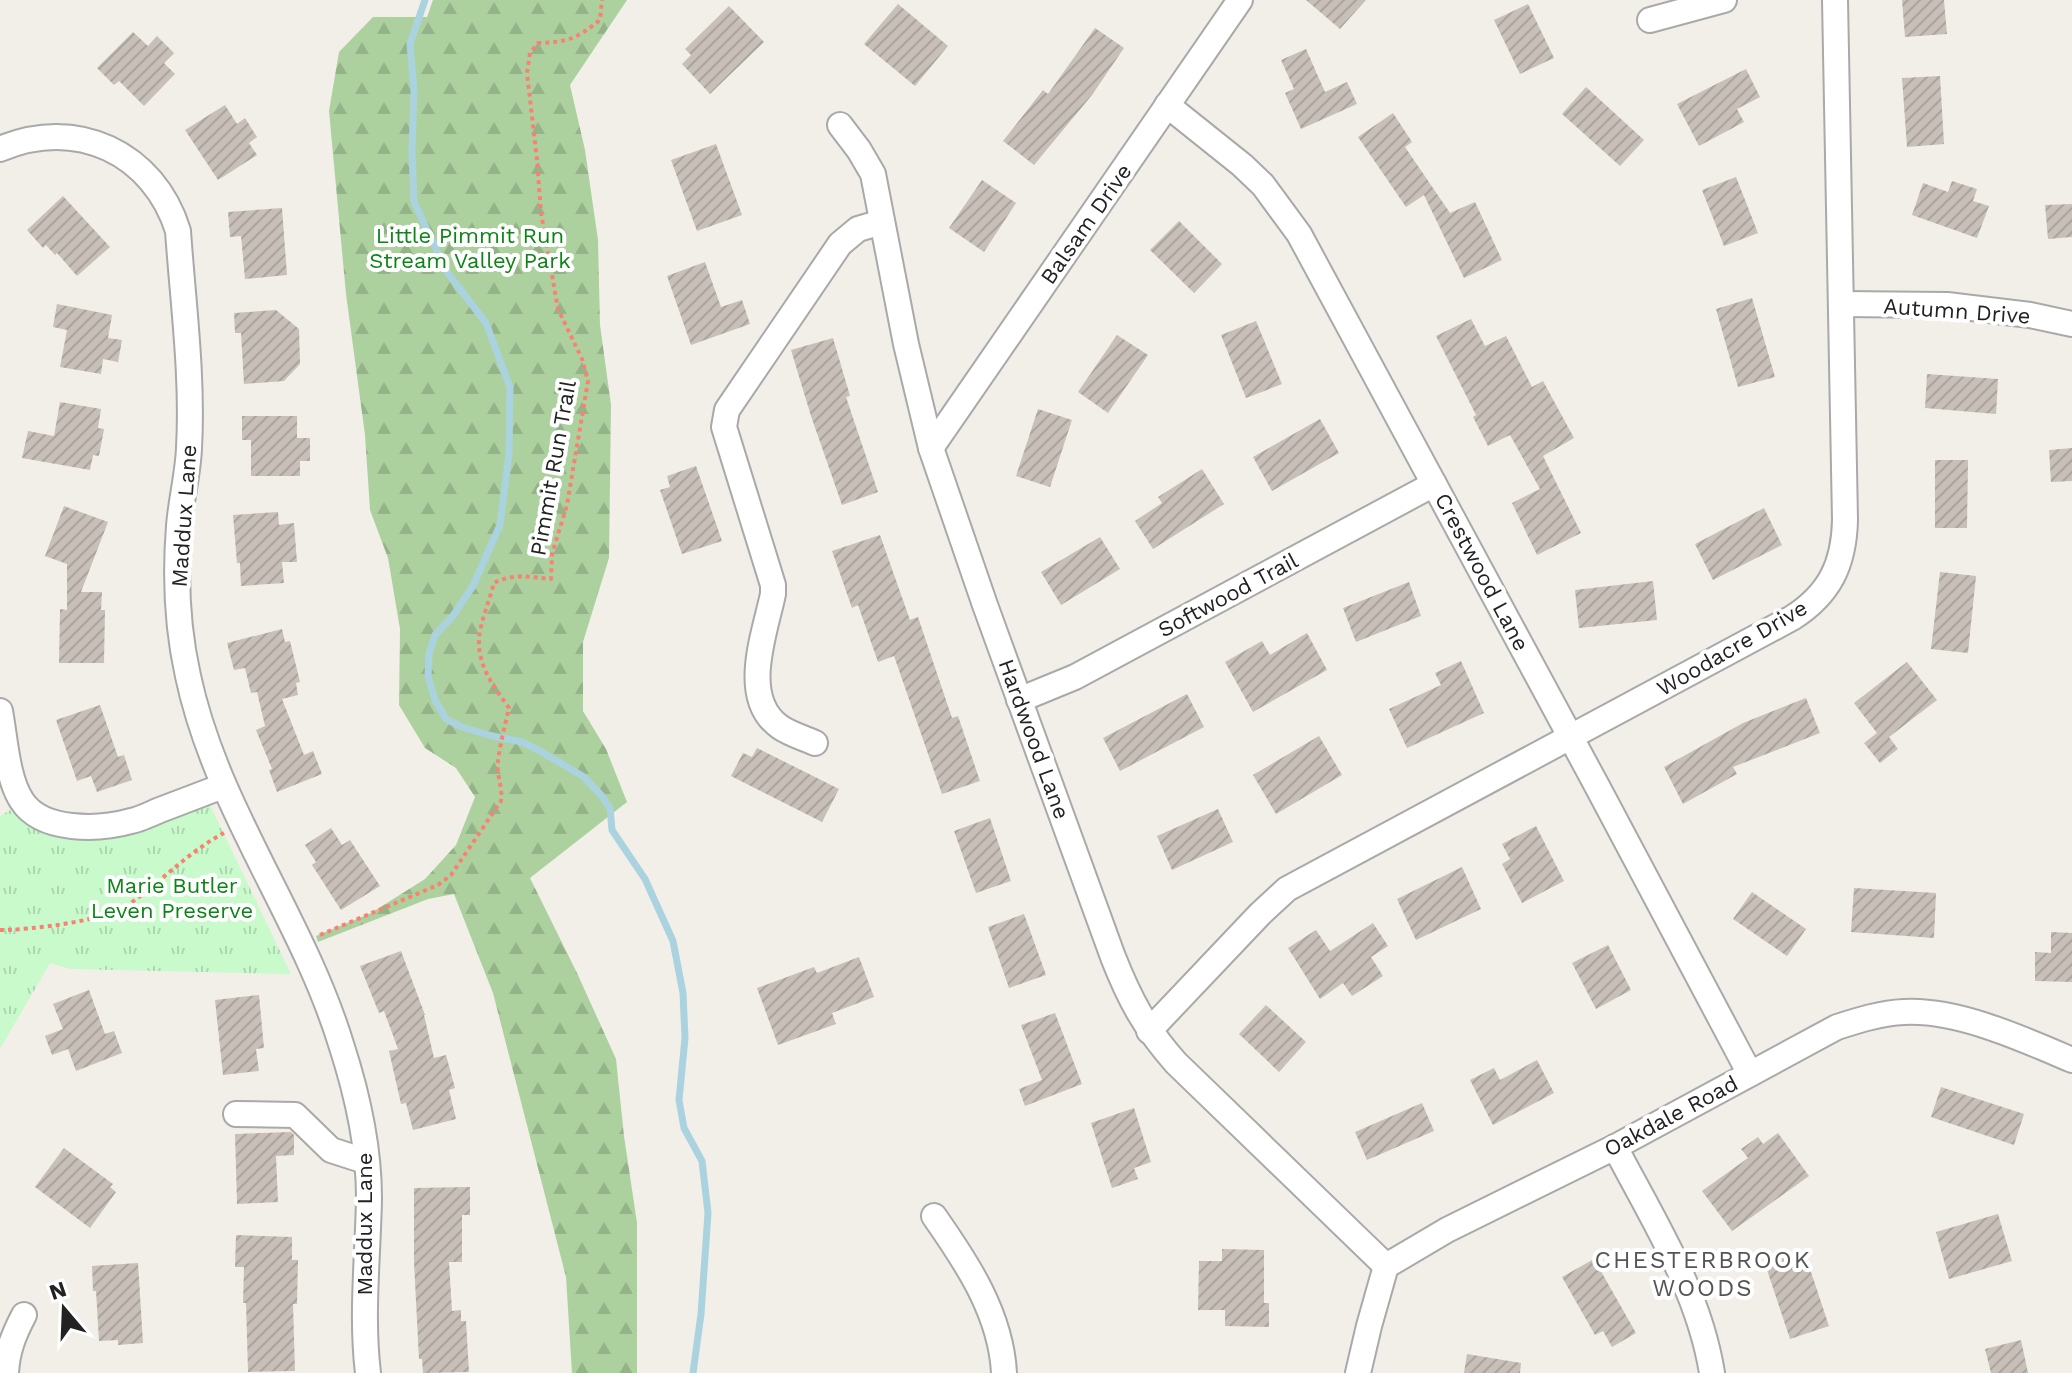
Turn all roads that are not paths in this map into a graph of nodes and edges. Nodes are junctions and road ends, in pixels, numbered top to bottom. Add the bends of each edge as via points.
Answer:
1 (1240, 0) edge
2 (1724, 0) edge
3 (1835, 0) edge
4 (1650, 20) dead end
5 (1167, 105) junction
6 (840, 125) dead end
7 (0, 149) edge
8 (882, 222) junction
9 (1841, 304) junction
10 (2072, 324) edge
11 (931, 448) junction
12 (1434, 484) junction
13 (1019, 700) junction
14 (0, 711) edge
15 (1571, 737) junction
16 (815, 743) dead end
17 (223, 786) junction
18 (1149, 1031) junction
19 (2072, 1060) edge
20 (1750, 1074) junction
21 (236, 1114) dead end
22 (1615, 1147) junction
23 (365, 1161) junction
24 (934, 1216) dead end
25 (1386, 1266) junction
26 (24, 1315) dead end
27 (6, 1373) edge
28 (368, 1373) edge
29 (1004, 1373) edge
30 (1358, 1373) edge
31 (1712, 1373) edge

1 - 5 street, Balsam Drive
2 - 4 street
3 - 9 street, Woodacre Drive
5 - 11 street, Balsam Drive
5 - 12 street, Crestwood Lane via 1242,165 1281,208
6 - 8 street, Hardwood Lane via 873,174
7 - 17 street, Maddux Lane via 46,137 108,147 136,164 173,214 190,373 189,450 179,523 179,622 191,690
8 - 11 street, Hardwood Lane
8 - 16 street via 858,229 840,244 725,417 773,585 756,673 760,700 779,727
9 - 10 street, Autumn Drive via 1947,305
9 - 15 street, Woodacre Drive via 1844,535 1832,578 1815,602 1792,618
11 - 13 street, Hardwood Lane
12 - 13 street, Softwood Trail via 1075,677
12 - 15 street, Crestwood Lane
13 - 18 street, Hardwood Lane via 1113,957
14 - 17 street via 21,800 48,822 97,826 131,821
15 - 18 street, Woodacre Drive via 1287,889
15 - 20 street, Crestwood Lane
17 - 23 street, Maddux Lane via 341,1042 356,1096
18 - 25 street, Hardwood Lane
19 - 20 street, Oakdale Road via 1972,1021 1904,1012 1837,1027
20 - 22 street, Oakdale Road
21 - 23 street via 295,1115 331,1150
22 - 25 street, Oakdale Road
22 - 31 street via 1697,1310
23 - 28 street, Maddux Lane
24 - 29 street via 978,1284 1004,1358
25 - 30 street
26 - 27 street via 7,1356

